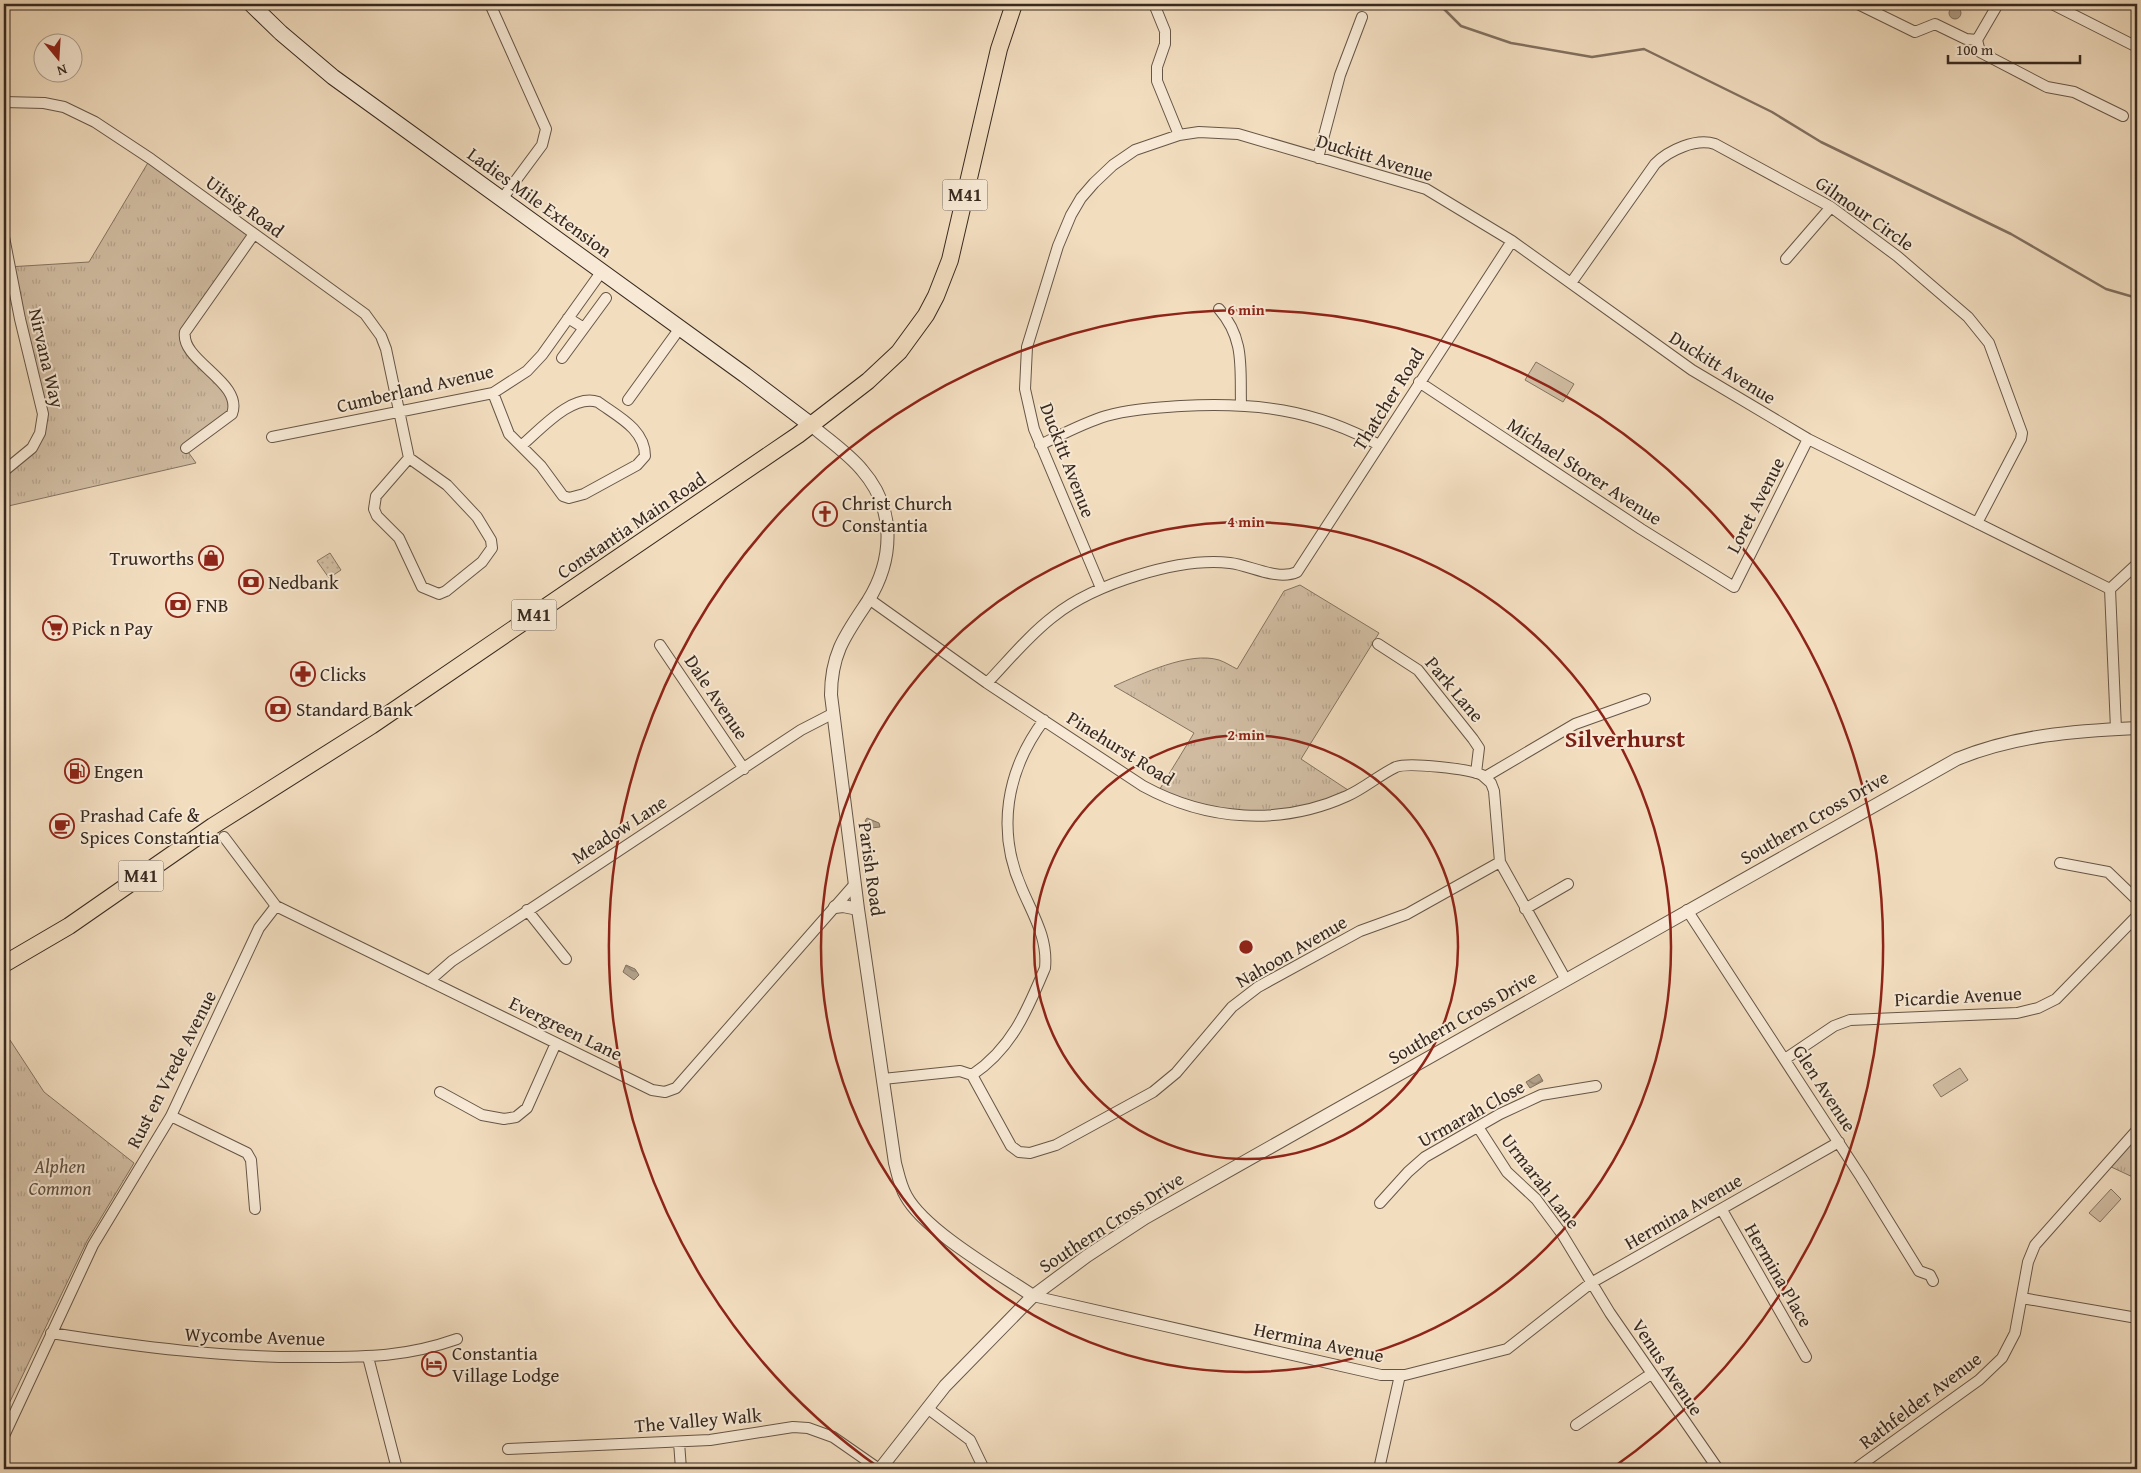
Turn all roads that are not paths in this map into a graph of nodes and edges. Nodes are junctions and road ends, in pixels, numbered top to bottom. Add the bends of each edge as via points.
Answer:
1 (252, 4) edge
2 (490, 4) edge
3 (1014, 4) edge
4 (1154, 4) edge
5 (1858, 4) edge
6 (1998, 4) edge
7 (2057, 5) edge
8 (1362, 17) dead end
9 (1977, 40) junction
10 (2136, 45) edge
11 (4, 102) edge
12 (2123, 116) dead end
13 (1179, 135) junction
14 (1318, 158) junction
15 (502, 199) junction
16 (1831, 207) junction
17 (254, 234) junction
18 (4, 237) edge
19 (1512, 241) junction
20 (1786, 259) dead end
21 (602, 271) junction
22 (1570, 282) junction
23 (606, 298) dead end
24 (1219, 309) dead end
25 (568, 318) junction
26 (584, 328) junction
27 (680, 328) junction
28 (562, 358) dead end
29 (1419, 382) junction
30 (492, 393) junction
31 (628, 400) dead end
32 (1241, 404) junction
33 (400, 412) junction
34 (811, 425) junction
35 (272, 437) dead end
36 (1808, 439) junction
37 (1040, 445) junction
38 (521, 446) junction
39 (1379, 446) junction
40 (186, 448) dead end
41 (410, 458) junction
42 (4, 472) edge
43 (1977, 523) junction
44 (2137, 564) edge
45 (1734, 587) joint
46 (1101, 588) junction
47 (2110, 589) junction
48 (868, 600) junction
49 (1378, 644) dead end
50 (660, 645) dead end
51 (987, 683) junction
52 (1645, 698) dead end
53 (832, 714) junction
54 (1044, 720) junction
55 (2137, 728) edge
56 (2116, 729) junction
57 (744, 769) junction
58 (1481, 775) junction
59 (224, 838) dead end
60 (1500, 862) junction
61 (2060, 863) dead end
62 (1568, 884) dead end
63 (854, 885) junction
64 (2137, 900) edge
65 (276, 906) junction
66 (834, 907) junction
67 (858, 908) junction
68 (1525, 909) junction
69 (527, 910) junction
70 (1687, 910) junction
71 (2137, 916) edge
72 (69, 926) junction
73 (566, 960) dead end
74 (6, 962) edge
75 (4, 977) edge
76 (1566, 980) junction
77 (429, 981) junction
78 (556, 1043) junction
79 (1785, 1059) junction
80 (972, 1075) junction
81 (883, 1079) junction
82 (1596, 1086) dead end
83 (440, 1092) dead end
84 (171, 1116) junction
85 (1478, 1126) junction
86 (2137, 1130) edge
87 (1839, 1142) junction
88 (1380, 1203) dead end
89 (255, 1209) dead end
90 (1722, 1210) junction
91 (1933, 1281) dead end
92 (1591, 1283) junction
93 (1033, 1296) junction
94 (2022, 1298) junction
95 (2137, 1318) edge
96 (51, 1333) junction
97 (457, 1339) dead end
98 (368, 1357) junction
99 (1806, 1357) dead end
100 (1651, 1374) junction
101 (1400, 1375) junction
102 (927, 1408) junction
103 (1576, 1425) dead end
104 (4, 1436) edge
105 (679, 1442) junction
106 (508, 1449) dead end
107 (397, 1469) edge
108 (681, 1469) edge
109 (879, 1469) edge
110 (984, 1469) edge
111 (1380, 1469) edge
112 (1718, 1469) edge
113 (1855, 1469) edge

1 - 15 main road, Ladies Mile Extension via 333,77
2 - 15 street via 546,129 542,145
3 - 34 main road, Constantia Main Road / M41 via 999,50 950,260 936,296 899,352 868,381
4 - 13 street via 1165,31 1157,82
5 - 9 street via 1915,32 1935,24 1966,39
6 - 9 street
7 - 10 street
8 - 14 street via 1340,75
9 - 12 street via 1980,52 1990,58 2047,87 2074,92
11 - 17 street, Uitsig Road via 44,103 79,113 151,159
13 - 14 street, Duckitt Avenue via 1199,132 1238,134
13 - 37 street, Duckitt Avenue via 1135,150 1113,165 1094,183 1071,215 1027,347 1025,389
14 - 19 street, Duckitt Avenue via 1426,189
15 - 21 main road, Ladies Mile Extension
16 - 20 street
16 - 22 street, Gilmour Circle via 1715,144 1700,142 1663,157 1655,164
16 - 43 street, Gilmour Circle via 1931,285 1968,317 1989,343 2022,433
17 - 33 street, Uitsig Road via 365,314 386,349
17 - 40 street via 185,332 187,345 229,391 234,403 232,414
18 - 42 street, Nirvana Way via 43,414 40,434 32,448
19 - 22 street, Duckitt Avenue
19 - 29 street, Thatcher Road
21 - 25 street, Cumberland Avenue
21 - 27 main road, Ladies Mile Extension
22 - 36 street, Duckitt Avenue via 1692,370
23 - 26 street
24 - 32 street via 1238,339
25 - 26 street
25 - 30 street, Cumberland Avenue via 527,371
26 - 28 street
27 - 31 street
27 - 34 main road, Ladies Mile Extension
29 - 39 street, Thatcher Road
29 - 45 street, Michael Storer Avenue
30 - 33 street, Cumberland Avenue
30 - 38 street via 505,428
32 - 37 street via 1160,407 1124,412 1104,417
32 - 39 street via 1329,422
33 - 35 street, Cumberland Avenue
33 - 41 street, Uitsig Road
34 - 48 street, Parish Road via 861,469 883,506 889,538 887,552 881,575
34 - 72 main road, Constantia Main Road / M41 via 371,726 213,826
36 - 43 street, Duckitt Avenue
36 - 45 street, Loret Avenue
37 - 46 street, Duckitt Avenue
38 - 38 street via 541,466 558,492 569,498 584,494 637,466 645,456 642,438 635,430 591,399 572,404
39 - 46 street, Thatcher Road via 1300,569 1293,574 1230,563 1198,563 1160,570
41 - 41 street via 456,494 477,517 491,540 492,548 482,562 439,594 422,587 398,538 374,509 376,496
43 - 47 street, Duckitt Avenue
44 - 47 street
46 - 51 street via 1053,616
47 - 56 street
48 - 51 street, Pinehurst Road
48 - 53 street, Parish Road via 837,652 831,680
49 - 58 street, Park Lane via 1418,670 1473,739 1479,748
50 - 57 street, Dale Avenue
51 - 54 street, Pinehurst Road
52 - 58 street via 1575,724
53 - 57 street, Meadow Lane via 801,730
53 - 63 street, Parish Road
54 - 58 street, Pinehurst Road via 1160,795 1204,811 1247,817 1285,814 1322,805 1347,796 1405,764
54 - 80 street via 1028,744 1014,775 1006,830 1018,881 1042,933 1045,968 1008,1043 990,1063
55 - 56 street, Southern Cross Drive
56 - 70 street, Southern Cross Drive via 2036,735 1958,759
57 - 69 street, Meadow Lane
58 - 60 street via 1491,783 1494,791
59 - 65 street, Evergreen Lane
60 - 68 street
60 - 80 street, Nahoon Avenue via 1406,914 1360,932 1258,987 1232,1007 1164,1084 1056,1145 1030,1153 1019,1152 1011,1146
61 - 64 street via 2108,872
62 - 68 street
63 - 66 street, Evergreen Lane
63 - 67 street, Parish Road
65 - 77 street, Evergreen Lane
65 - 84 street, Rust en Vrede Avenue via 259,928
66 - 67 street
66 - 78 street, Evergreen Lane via 676,1088 665,1092 652,1090
67 - 81 street, Parish Road
68 - 76 street
69 - 73 street
69 - 77 street, Meadow Lane via 452,961
70 - 76 street, Southern Cross Drive
70 - 79 street, Glen Avenue
71 - 79 street, Picardie Avenue via 2064,992 2046,1005 2017,1013 1850,1020 1834,1026
72 - 74 main road, Constantia Main Road / M41
72 - 75 main road, Constantia Main Road / M41
76 - 93 street, Southern Cross Drive via 1144,1218
77 - 78 street, Evergreen Lane
78 - 83 street via 527,1108 516,1117 504,1119 482,1115
79 - 87 street, Glen Avenue
80 - 81 street via 960,1071
81 - 93 street, Parish Road via 895,1163 906,1197 934,1228
82 - 85 street, Urmarah Close via 1541,1095
84 - 89 street via 247,1153 251,1160
84 - 96 street, Rust en Vrede Avenue via 94,1245
85 - 88 street, Urmarah Close via 1425,1157
85 - 92 street, Urmarah Lane via 1508,1172 1550,1217
86 - 94 street, Rathfelder Avenue via 2035,1245 2028,1262
87 - 90 street, Hermina Avenue
87 - 91 street, Glen Avenue via 1919,1271 1928,1274
90 - 92 street, Hermina Avenue
90 - 99 street, Hermina Place
92 - 100 street, Venus Avenue
92 - 101 street, Hermina Avenue via 1508,1349
93 - 101 street, Hermina Avenue via 1380,1375
93 - 102 street, Southern Cross Drive
94 - 95 street
94 - 113 street, Rathfelder Avenue via 2012,1343 1996,1365
96 - 98 street, Wycombe Avenue via 223,1356
96 - 104 street, Rust en Vrede Avenue
97 - 98 street, Wycombe Avenue via 418,1352
98 - 107 street
100 - 103 street
100 - 112 street, Venus Avenue
101 - 111 street
102 - 109 street, Southern Cross Drive
102 - 110 street via 970,1440
105 - 106 street, The Valley Walk
105 - 108 street
105 - 109 street, The Valley Walk via 793,1427 808,1428 833,1437

